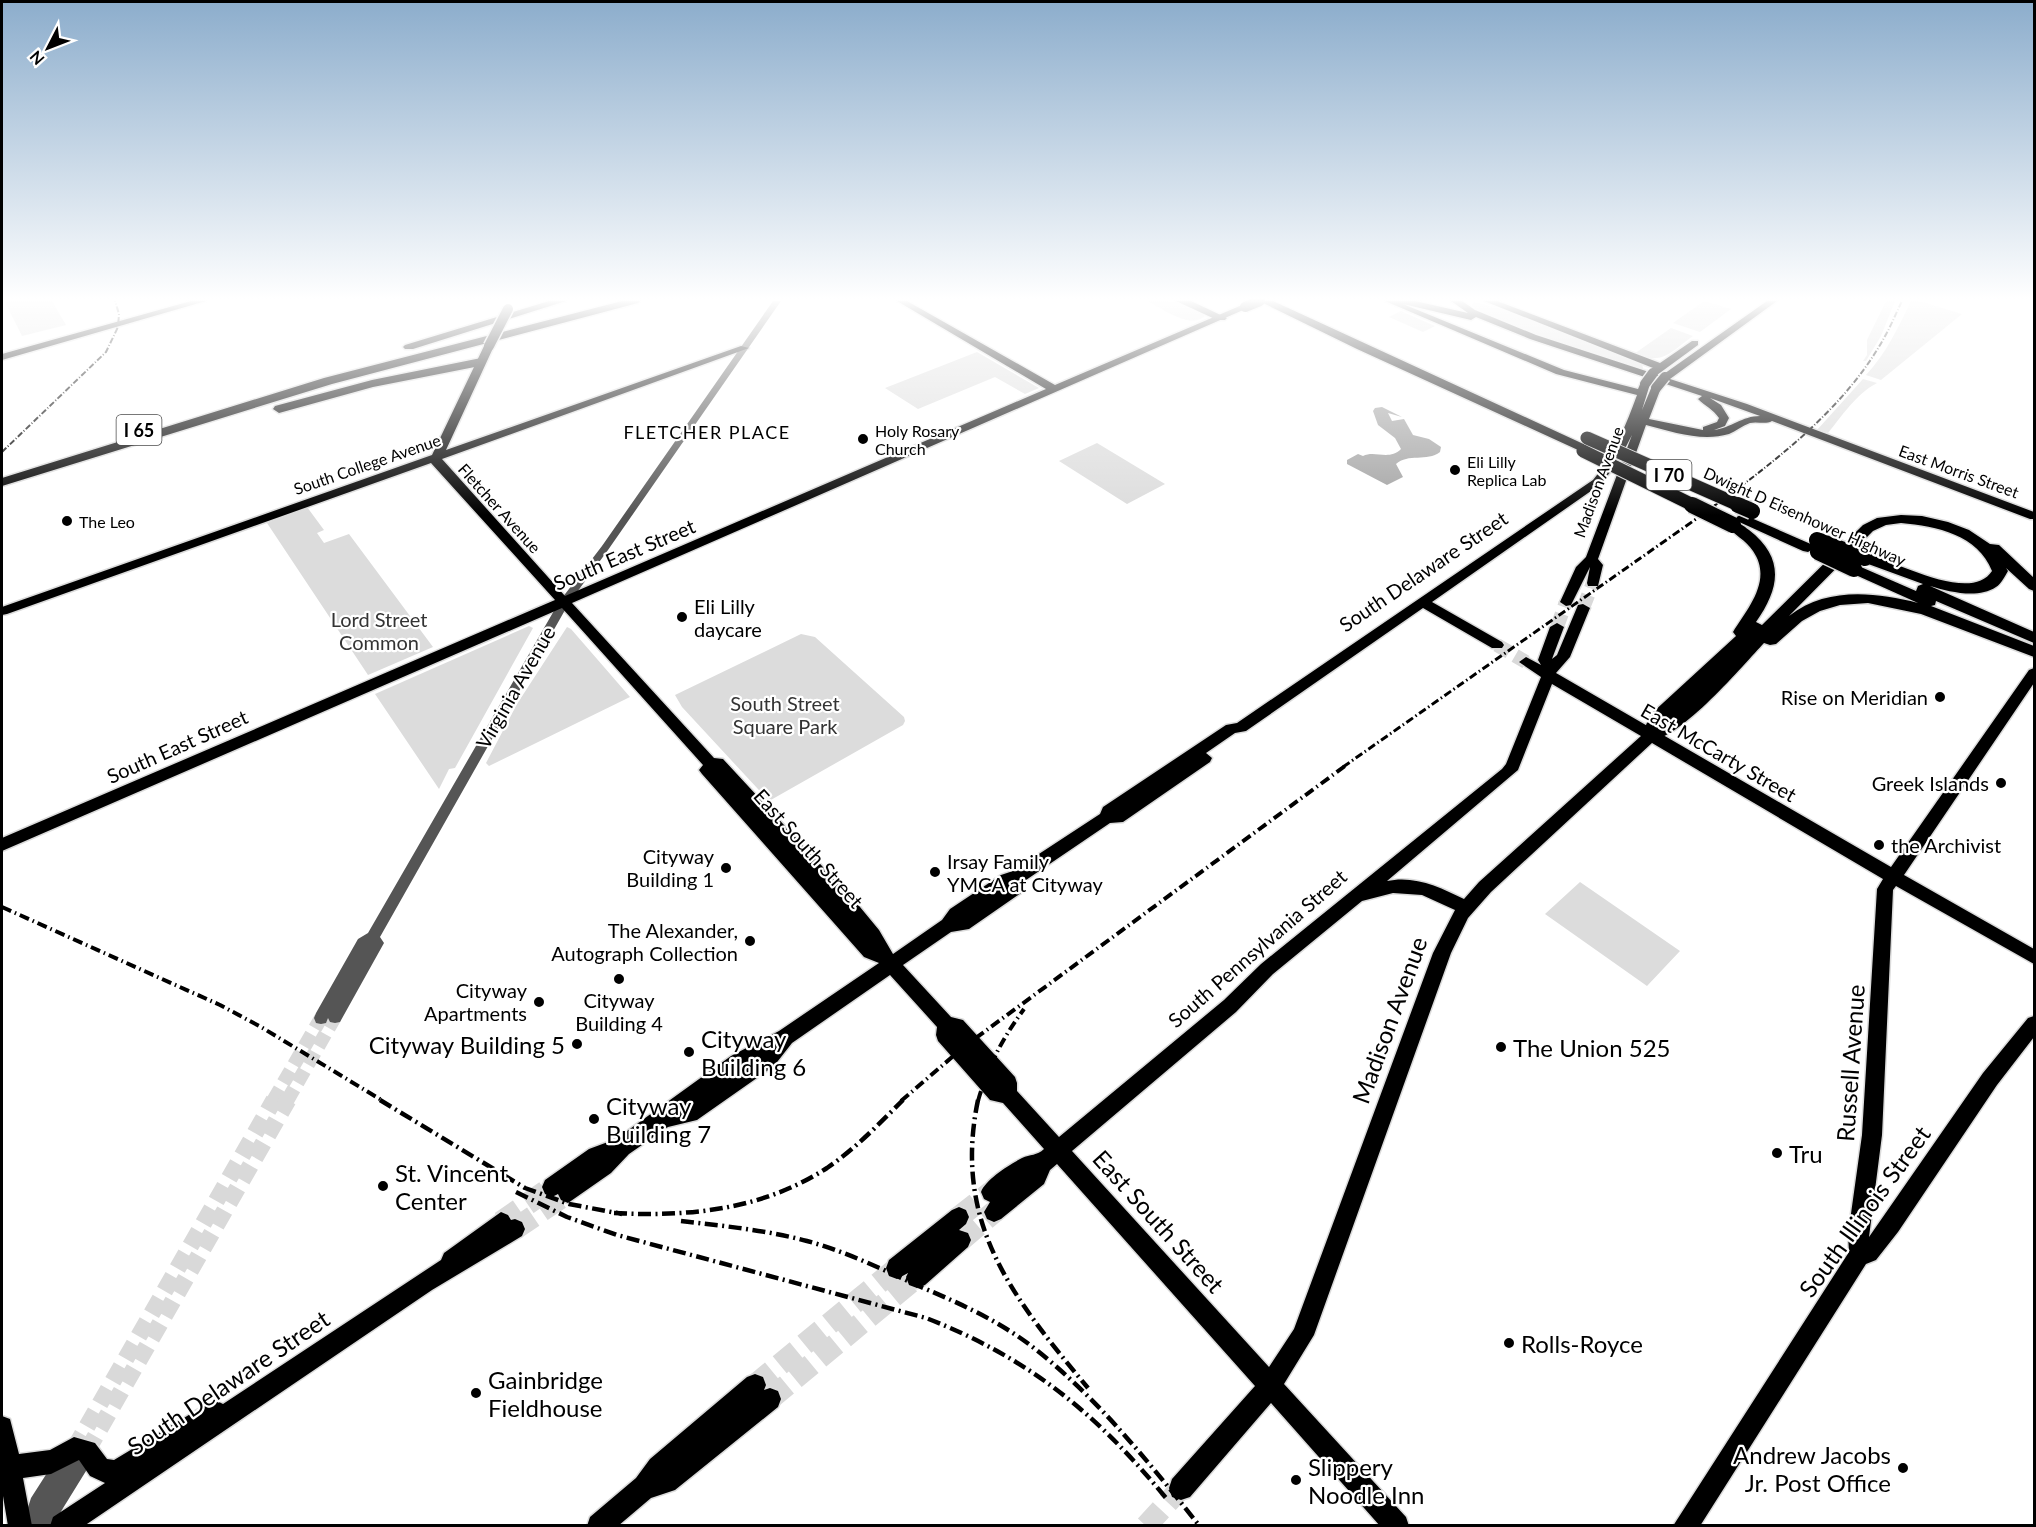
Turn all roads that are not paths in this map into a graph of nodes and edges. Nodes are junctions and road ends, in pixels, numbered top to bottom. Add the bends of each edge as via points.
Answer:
1 (328, 372) edge
2 (362, 372) edge
3 (372, 372) edge
4 (432, 372) edge
5 (460, 372) edge
6 (476, 372) edge
7 (675, 372) edge
8 (727, 372) edge
9 (1025, 372) edge
10 (1096, 372) edge
11 (1417, 372) edge
12 (1432, 372) edge
13 (1561, 372) edge
14 (1624, 372) edge
15 (1637, 372) edge
16 (1660, 372) joint
17 (473, 379) junction
18 (1643, 388) junction
19 (1055, 390) junction
20 (1690, 393) junction
21 (1644, 419) junction
22 (1772, 421) junction
23 (1585, 445) junction
24 (1621, 446) joint
25 (1872, 456) junction
26 (436, 457) junction
27 (93, 463) junction
28 (6, 471) edge
29 (2, 482) edge
30 (2, 491) edge
31 (2034, 516) edge
32 (1742, 518) junction
33 (1589, 562) junction
34 (1860, 563) junction
35 (1593, 583) tunnel mouth
36 (2034, 586) edge
37 (1579, 593) tunnel mouth
38 (564, 602) junction
39 (1423, 602) junction
40 (1566, 602) tunnel mouth
41 (1583, 608) tunnel mouth
42 (2, 611) edge
43 (1571, 617) tunnel mouth
44 (1557, 627) tunnel mouth
45 (2007, 635) junction
46 (2034, 638) edge
47 (1497, 645) tunnel mouth
48 (2034, 651) edge
49 (1724, 654) junction
50 (1526, 662) tunnel mouth
51 (1552, 668) junction
52 (2034, 673) edge
53 (1720, 681) junction
54 (1650, 736) junction
55 (2, 845) edge
56 (1892, 876) junction
57 (1354, 896) junction
58 (1466, 908) junction
59 (2034, 957) edge
60 (888, 960) junction
61 (328, 1018) tunnel mouth
62 (2034, 1024) edge
63 (1059, 1150) junction
64 (560, 1190) tunnel mouth
65 (993, 1202) tunnel mouth
66 (959, 1217) tunnel mouth
67 (508, 1226) tunnel mouth
68 (961, 1240) tunnel mouth
69 (1860, 1254) junction
70 (897, 1268) tunnel mouth
71 (917, 1277) tunnel mouth
72 (277, 1382) junction
73 (1271, 1386) junction
74 (763, 1392) tunnel mouth
75 (2, 1427) edge
76 (80, 1450) junction
77 (9, 1466) junction
78 (1181, 1488) tunnel mouth
79 (20, 1526) edge
80 (32, 1526) edge
81 (40, 1526) edge
82 (62, 1526) edge
83 (599, 1526) edge
84 (1397, 1526) edge
85 (1685, 1526) edge

1 - 28 highway, I 65
2 - 29 highway, I 65
3 - 27 highway
4 - 27 highway via 316,398
5 - 17 highway
6 - 17 main road, Fletcher Avenue
7 - 26 main road, South College Avenue
8 - 38 street, Virginia Avenue
9 - 19 main road
10 - 19 main road, South East Street
11 - 23 highway
12 - 23 highway, Dwight D Eisenhower Highway / I 70
13 - 18 main road
14 - 20 main road, East Morris Street
15 - 25 main road, East Morris Street via 1743,406
16 - 18 main road, Madison Avenue, bridge
16 - 21 main road, Madison Avenue, bridge
17 - 26 main road, Fletcher Avenue
18 - 24 main road, Madison Avenue
19 - 38 main road, South East Street
20 - 21 main road via 1717,407 1724,416 1722,423 1698,429
20 - 22 main road, East Morris Street
21 - 22 main road via 1692,433 1710,434 1750,419
21 - 33 main road, Madison Avenue
22 - 25 main road, East Morris Street
23 - 32 highway, bridge
23 - 32 highway, Dwight D Eisenhower Highway / I 70, bridge
24 - 39 main road, South Delaware Street via 1608,472 1598,482
25 - 31 main road, East Morris Street
26 - 38 main road, Fletcher Avenue via 435,461
26 - 42 main road, South College Avenue
27 - 30 highway
32 - 34 highway, Dwight D Eisenhower Highway / I 70, bridge
32 - 49 highway via 1765,555 1769,583 1757,610
33 - 35 main road, Madison Avenue via 1597,565
33 - 37 main road, Madison Avenue
33 - 40 main road, Madison Avenue via 1582,567
34 - 45 highway, Dwight D Eisenhower Highway / I 70
34 - 53 highway via 1953,587 1984,586 2000,573 1998,563 1986,548 1958,531 1911,519 1877,522
36 - 49 highway via 1992,546 1960,527 1915,515 1879,515 1862,523
38 - 55 main road, South East Street
38 - 60 main road, East South Street via 711,764 718,763 842,899 881,945
38 - 61 street, Virginia Avenue via 373,937 377,943
39 - 47 main road
39 - 60 main road, South Delaware Street via 1241,726 1239,735 1117,818 1107,817 1019,876 1015,888 963,924 948,924
41 - 51 main road via 1563,657
43 - 51 main road
44 - 51 main road via 1545,660
45 - 46 highway, Dwight D Eisenhower Highway / I 70
45 - 48 highway
45 - 53 highway via 1909,606 1864,599 1840,600 1806,611
49 - 54 highway via 1657,718
50 - 51 main road, East McCarty Street
51 - 54 main road, East McCarty Street
51 - 57 main road, South Pennsylvania Street via 1514,766
52 - 56 main road, Russell Avenue
53 - 54 highway via 1672,725
54 - 56 main road, East McCarty Street
54 - 58 main road, Madison Avenue
56 - 59 main road, East McCarty Street
56 - 69 main road, Russell Avenue via 1885,889 1880,1020 1869,1168 1858,1235
57 - 58 main road via 1393,886 1416,887
57 - 63 main road, South Pennsylvania Street
58 - 73 main road, Madison Avenue via 1445,947 1309,1322
60 - 63 main road, East South Street via 946,1024 945,1035 997,1094 1007,1094
60 - 64 main road, South Delaware Street via 786,1037 738,1062 683,1101 622,1147 604,1166
62 - 69 main road, South Illinois Street via 2003,1059 1897,1219 1869,1253
63 - 65 main road, South Pennsylvania Street via 1041,1164 1037,1177
63 - 73 main road, East South Street
66 - 70 main road
67 - 72 main road, South Delaware Street
68 - 71 main road
69 - 85 main road, South Illinois Street
72 - 76 main road via 191,1425 117,1472 97,1468
72 - 82 main road, South Delaware Street
73 - 78 main road, Madison Avenue
73 - 84 main road, East South Street
74 - 83 main road via 667,1482 645,1487
75 - 77 main road
76 - 77 main road via 43,1465
76 - 80 street via 38,1505
76 - 81 street
77 - 79 main road

